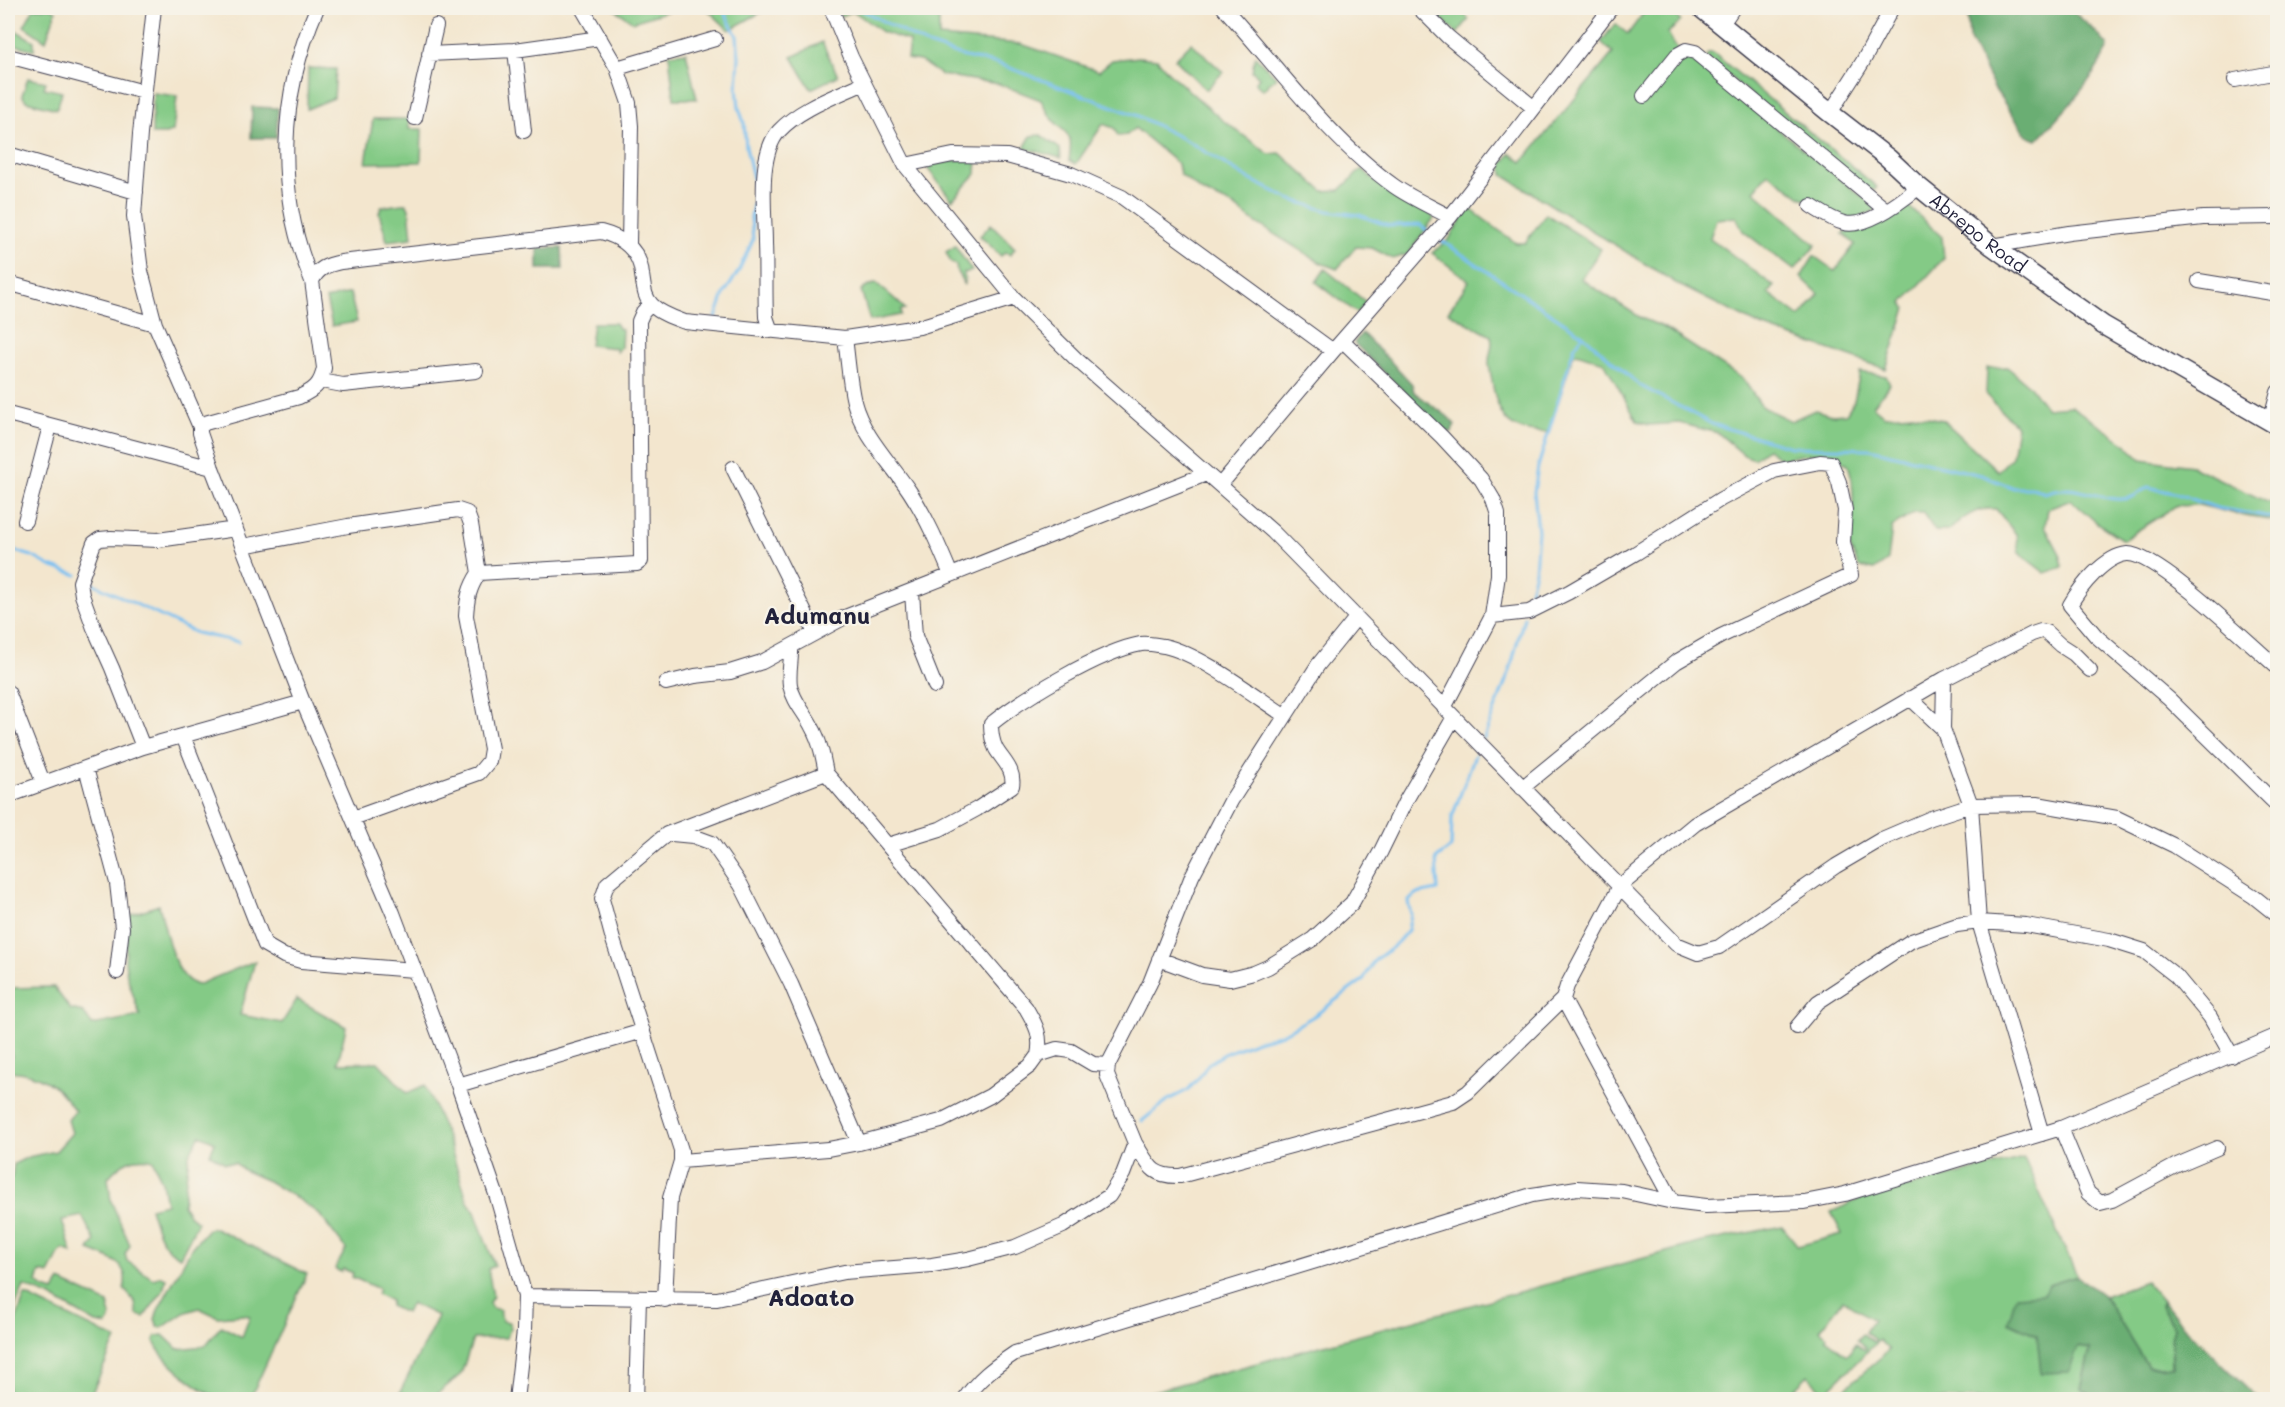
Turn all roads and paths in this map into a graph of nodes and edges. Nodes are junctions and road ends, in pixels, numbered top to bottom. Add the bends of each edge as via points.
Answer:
1 (154, 8) edge
2 (317, 8) edge
3 (582, 8) edge
4 (831, 8) edge
5 (1224, 8) edge
6 (1419, 8) edge
7 (1611, 8) edge
8 (1701, 8) edge
9 (1733, 8) edge
10 (1892, 8) edge
11 (1722, 24) junction
12 (436, 26) dead end
13 (600, 38) junction
14 (715, 39) dead end
15 (515, 50) junction
16 (429, 54) junction
17 (8, 56) edge
18 (617, 68) junction
19 (2277, 72) edge
20 (2235, 80) dead end
21 (864, 83) junction
22 (144, 92) junction
23 (1644, 96) dead end
24 (1534, 108) junction
25 (1830, 113) junction
26 (415, 118) dead end
27 (524, 131) dead end
28 (8, 154) edge
29 (905, 165) junction
30 (1919, 187) junction
31 (136, 192) junction
32 (1811, 206) dead end
33 (1886, 210) junction
34 (2277, 217) edge
35 (1448, 220) junction
36 (629, 244) junction
37 (1992, 246) junction
38 (312, 281) junction
39 (2199, 281) dead end
40 (8, 283) edge
41 (2277, 294) edge
42 (1014, 298) junction
43 (651, 304) junction
44 (155, 324) junction
45 (771, 331) junction
46 (844, 338) junction
47 (1343, 340) junction
48 (1333, 351) junction
49 (476, 371) dead end
50 (321, 381) junction
51 (2277, 392) edge
52 (8, 414) edge
53 (2274, 424) edge
54 (50, 426) junction
55 (200, 427) junction
56 (212, 468) junction
57 (733, 468) dead end
58 (1206, 474) junction
59 (1221, 484) junction
60 (25, 521) dead end
61 (236, 529) junction
62 (243, 546) junction
63 (480, 573) junction
64 (951, 575) junction
65 (912, 592) junction
66 (1492, 616) junction
67 (1356, 618) junction
68 (815, 633) junction
69 (791, 646) junction
70 (2277, 668) edge
71 (2090, 670) dead end
72 (1944, 679) junction
73 (666, 683) dead end
74 (935, 686) dead end
75 (8, 692) edge
76 (1910, 698) junction
77 (303, 702) junction
78 (1449, 713) junction
79 (1284, 715) junction
80 (1943, 729) junction
81 (183, 736) junction
82 (143, 747) junction
83 (86, 768) junction
84 (826, 772) junction
85 (43, 782) junction
86 (1522, 788) junction
87 (8, 796) edge
88 (1971, 805) junction
89 (2277, 806) edge
90 (353, 818) junction
91 (667, 834) junction
92 (888, 845) junction
93 (1620, 886) junction
94 (2277, 916) edge
95 (1979, 922) junction
96 (1160, 959) junction
97 (414, 970) junction
98 (117, 972) dead end
99 (1563, 999) junction
100 (1797, 1027) dead end
101 (643, 1031) junction
102 (2277, 1035) edge
103 (1038, 1055) junction
104 (2232, 1056) junction
105 (1108, 1065) junction
106 (458, 1084) junction
107 (2061, 1128) junction
108 (2042, 1134) junction
109 (859, 1143) junction
110 (1135, 1143) junction
111 (2217, 1148) dead end
112 (681, 1161) junction
113 (1673, 1202) junction
114 (525, 1296) junction
115 (639, 1299) junction
116 (665, 1300) junction
117 (516, 1400) edge
118 (636, 1400) edge
119 (964, 1400) edge

1 - 22 street
2 - 38 street via 293,85 285,139 294,224 300,254
3 - 13 street
4 - 21 street
5 - 35 street via 1330,128 1395,187
6 - 24 street
7 - 24 street
8 - 11 main road, Abrepo Road
9 - 11 street
10 - 25 street
11 - 25 main road, Abrepo Road
12 - 16 street
13 - 15 street
13 - 18 street
14 - 18 street
15 - 16 street
15 - 27 street
16 - 26 street
17 - 22 street
18 - 36 street via 629,103 631,126
19 - 20 street
21 - 29 street
21 - 45 street via 791,121 770,144 765,184 765,271 766,317
22 - 31 street
23 - 33 street via 1677,55 1686,50 1695,52
24 - 35 street
25 - 30 main road, Abrepo Road
28 - 31 street
29 - 42 street
29 - 48 street via 953,155 1006,156 1071,174 1122,197
30 - 33 street
30 - 37 main road, Abrepo Road
31 - 44 street via 134,216 141,271
32 - 33 street via 1846,224 1858,224
34 - 37 street via 2203,218
35 - 47 street
36 - 38 street via 601,232 581,233 341,262 317,271
36 - 43 street via 642,270 644,294
37 - 53 main road, Abrepo Road via 2103,325
38 - 50 street via 324,368
39 - 41 street
40 - 44 street
42 - 46 street via 919,327
42 - 58 street via 1076,359
43 - 45 street via 685,322
43 - 63 street via 639,321 641,561
44 - 55 street
45 - 46 street
46 - 64 street via 855,403 866,428 912,494
47 - 48 street
47 - 66 street via 1442,437 1481,479 1493,499 1499,535
48 - 59 street
49 - 50 street via 343,385
50 - 55 street via 299,397
51 - 53 street
52 - 54 street
54 - 56 street
54 - 60 street
55 - 56 street
56 - 61 street
57 - 68 street
58 - 59 street
58 - 64 street
59 - 67 street
61 - 62 street
61 - 82 street via 158,540 100,539 94,543 81,578 94,628
62 - 63 street via 458,510 466,513 471,524
62 - 77 street
63 - 90 street via 470,586 466,616 491,749 489,761 479,773
64 - 65 street
65 - 68 street via 845,617
65 - 74 street via 915,636
66 - 78 street
66 - 86 street via 1525,612 1569,592 1774,471 1831,463 1839,482 1845,510 1843,542 1851,575 1721,636 1676,662
67 - 78 street
67 - 79 street
68 - 69 street
69 - 73 street via 762,662 730,672
69 - 84 street via 790,686 812,726
70 - 89 street via 2184,586 2142,557 2127,554 2113,559 2084,583 2070,605 2096,636 2169,699
71 - 72 street via 2041,631
72 - 76 street
72 - 80 street
75 - 85 street
76 - 80 street
76 - 93 street via 1695,824
77 - 81 street
77 - 90 street
78 - 86 street
78 - 96 street via 1352,903 1313,939 1268,967 1230,980 1202,975
79 - 92 street via 1193,656 1166,646 1143,644 1125,649 1083,666 991,724 992,738 1008,765 1012,786 940,829
79 - 96 street via 1206,848
80 - 88 street
81 - 82 street
81 - 97 street via 265,945 301,961
82 - 83 street
83 - 85 street
83 - 98 street via 117,883 122,928
84 - 91 street
84 - 92 street
85 - 87 street
86 - 93 street
88 - 93 street via 1882,839 1719,947 1698,953 1676,944
88 - 94 street via 2037,804 2116,818 2175,846
88 - 95 street
90 - 97 street
91 - 101 street via 607,884 602,898
91 - 109 street via 693,836 712,843 741,885 791,984
92 - 103 street via 1026,1008 1039,1030
93 - 99 street
95 - 100 street via 1957,925 1911,941 1818,1002
95 - 104 street via 2070,932 2144,951 2176,976 2210,1017
95 - 108 street
96 - 105 street
97 - 106 street
99 - 110 street via 1453,1102 1180,1176 1165,1177 1152,1170
99 - 113 street
101 - 106 street
101 - 112 street via 678,1138
102 - 104 street
103 - 105 street via 1057,1049 1071,1051 1093,1064
103 - 109 street via 1030,1066 990,1096 941,1121
104 - 107 street
105 - 110 street via 1107,1076
106 - 114 street via 497,1197
107 - 108 street
107 - 111 street via 2088,1193 2100,1203
108 - 113 street via 1845,1194 1804,1202 1706,1206
109 - 112 street
110 - 116 street via 1109,1196 1063,1226 1015,1247 932,1265 844,1272 734,1297
112 - 116 street via 670,1198
113 - 119 street via 1622,1191 1577,1188 1532,1196 1015,1353 977,1381
114 - 115 street
114 - 117 street
115 - 116 street
115 - 118 street

